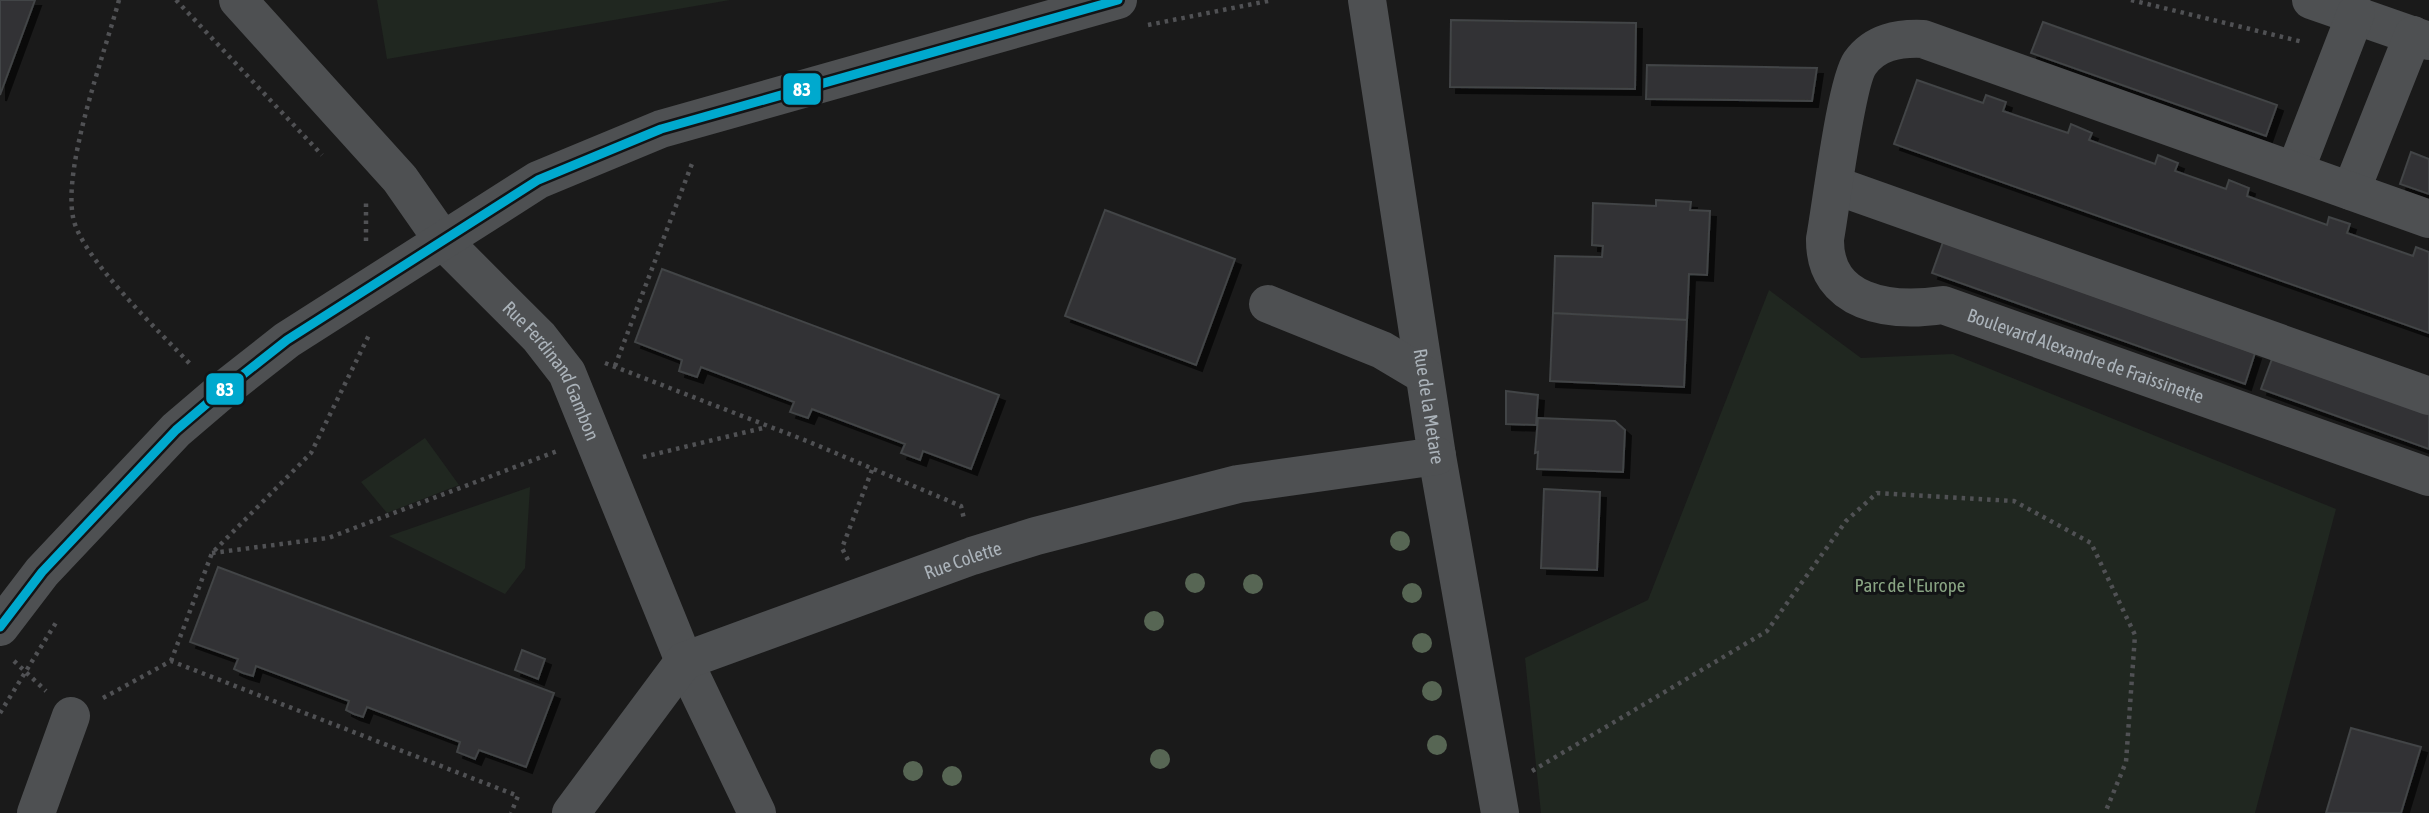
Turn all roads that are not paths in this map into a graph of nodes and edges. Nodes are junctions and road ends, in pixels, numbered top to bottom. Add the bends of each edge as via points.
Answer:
1 (238, 0) edge
2 (1367, 0) edge
3 (2311, 0) edge
4 (2356, 13) junction
5 (1128, 14) edge
6 (2421, 38) edge
7 (2295, 171) junction
8 (1834, 185) junction
9 (2351, 191) junction
10 (2429, 219) edge
11 (444, 242) junction
12 (1268, 304) dead end
13 (1424, 375) junction
14 (2429, 396) edge
15 (1437, 456) junction
16 (2429, 477) edge
17 (4, 642) edge
18 (684, 661) junction
19 (71, 716) road end
20 (1499, 802) edge
21 (36, 813) edge
22 (571, 813) edge
23 (757, 813) edge

1 - 11 street, Rue Ferdinand Gambon via 400,178
2 - 13 street, Rue de la Metare
3 - 4 street
4 - 6 street
4 - 7 street
5 - 11 street via 660,129 538,180
6 - 9 street
7 - 8 street, Boulevard Alexandre de Fraissinette via 1923,39 1902,38 1873,49 1855,72
7 - 9 street, Boulevard Alexandre de Fraissinette
8 - 14 street
8 - 16 street, Boulevard Alexandre de Fraissinette via 1825,258 1832,275 1862,299 1899,308 1943,305
9 - 10 street, Boulevard Alexandre de Fraissinette
11 - 17 street via 287,341 176,430 42,572
11 - 18 street, Rue Ferdinand Gambon via 539,337 567,373
12 - 13 street via 1382,350
13 - 15 street, Rue de la Metare
15 - 18 street, Rue Colette via 1238,484 1036,536
15 - 20 street, Rue de la Metare
18 - 22 street
18 - 23 street, Rue Ferdinand Gambon
19 - 21 street

